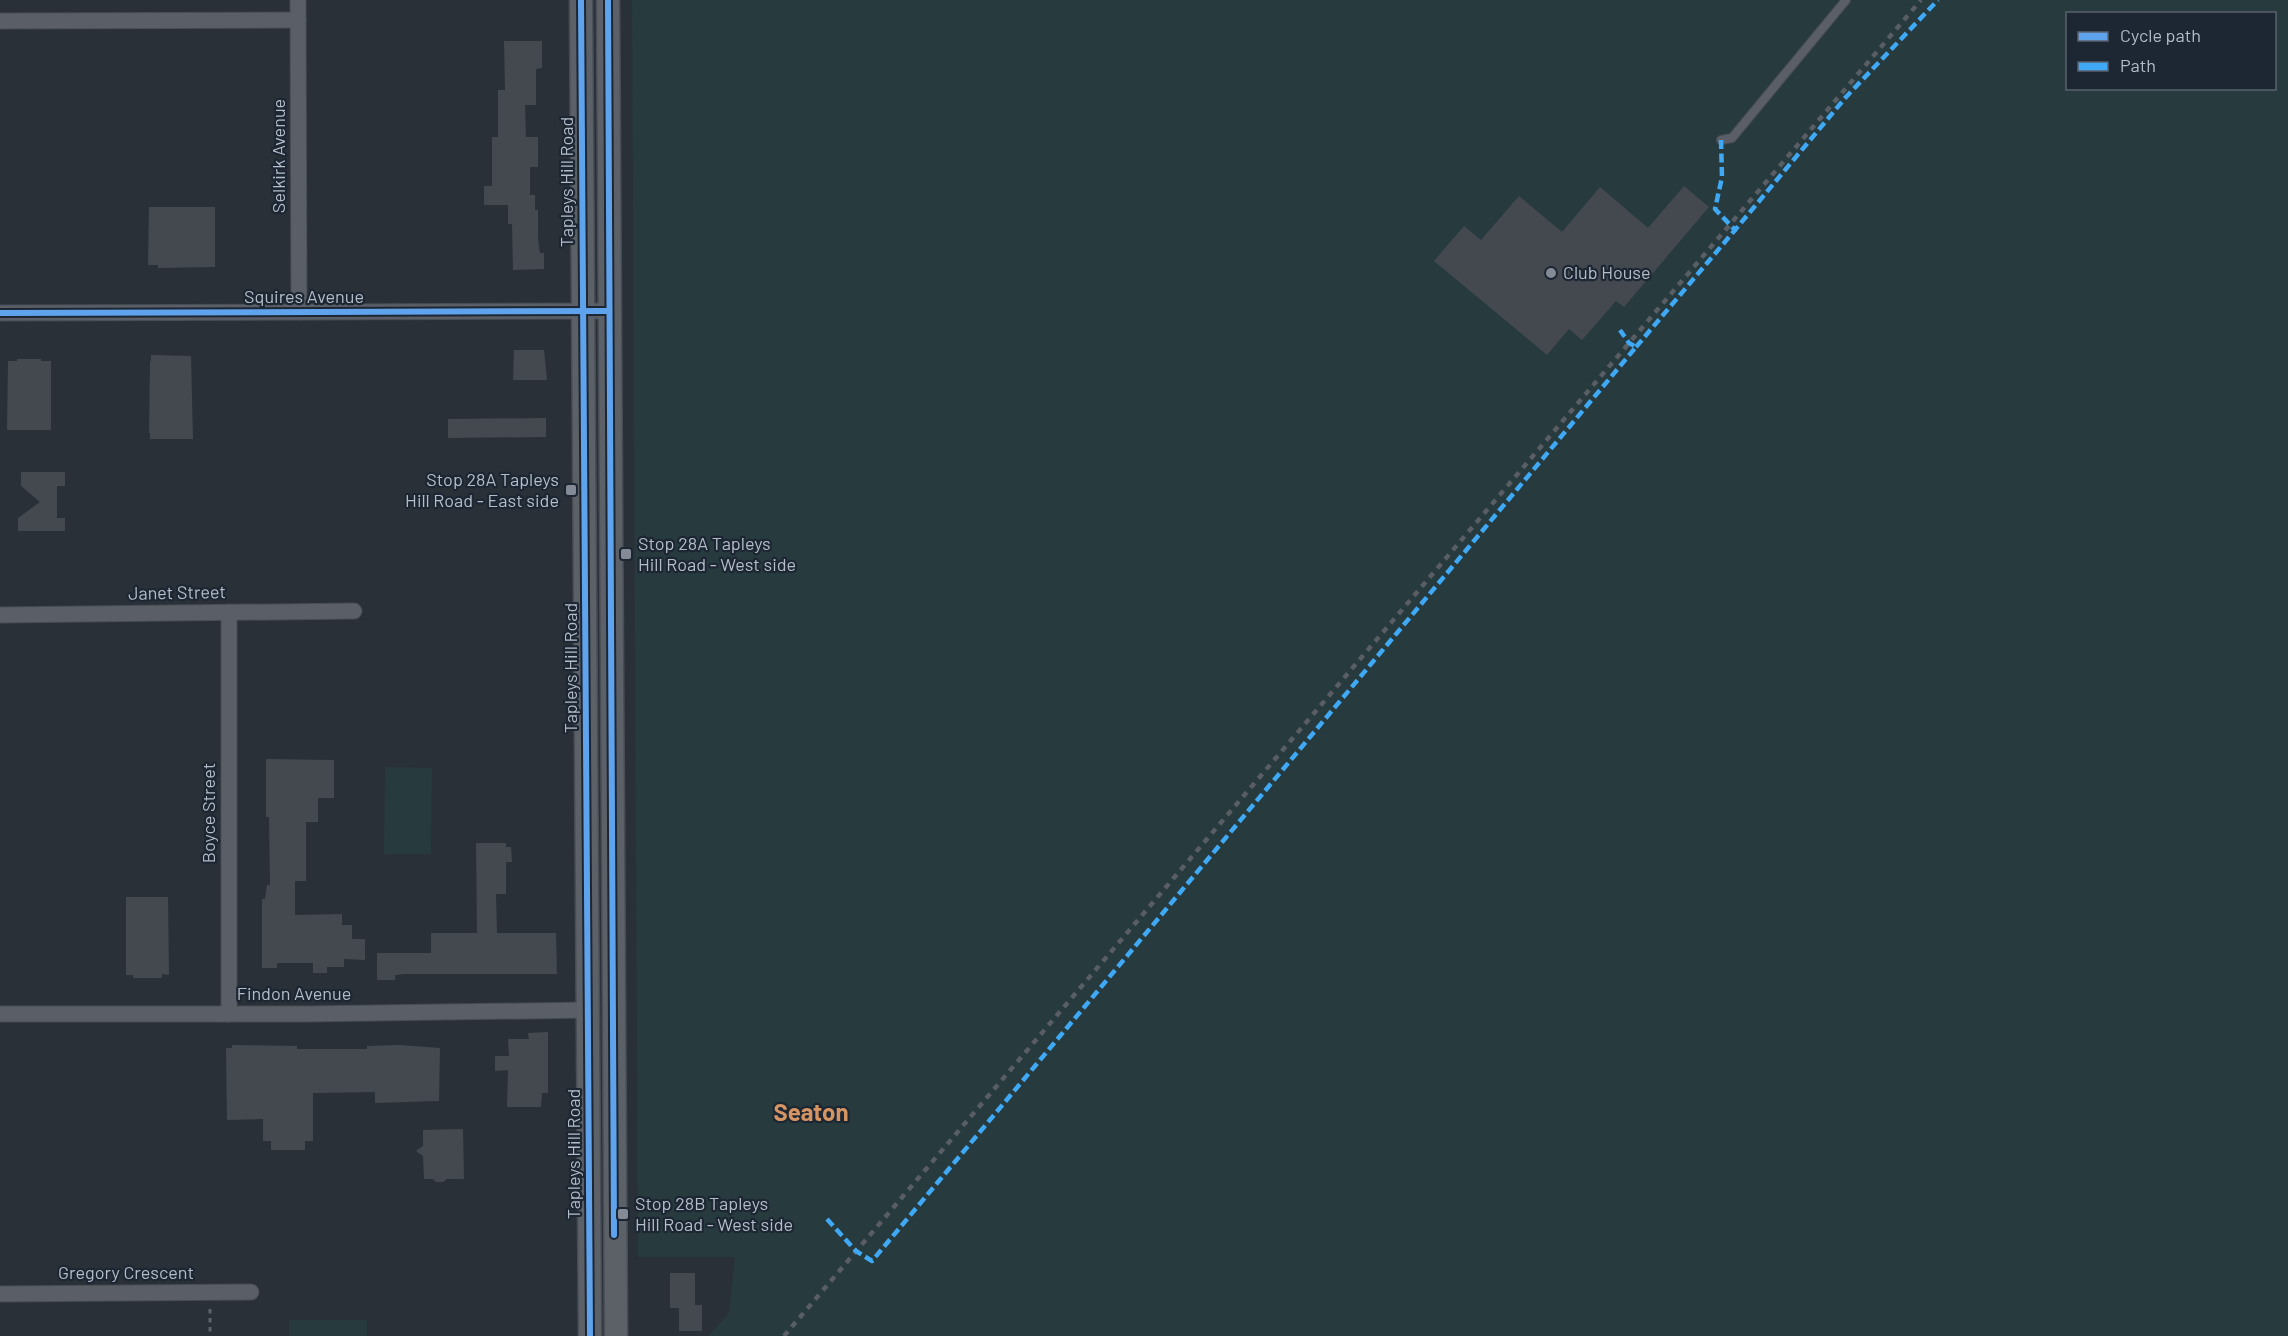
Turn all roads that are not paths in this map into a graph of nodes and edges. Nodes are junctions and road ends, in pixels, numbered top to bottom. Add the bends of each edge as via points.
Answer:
1 (298, 0) edge
2 (581, 0) edge
3 (608, 0) edge
4 (1846, 0) edge
5 (298, 20) junction
6 (0, 21) edge
7 (1721, 140) dead end
8 (583, 311) junction
9 (608, 311) junction
10 (299, 312) junction
11 (0, 313) edge
12 (354, 610) dead end
13 (229, 612) junction
14 (0, 615) edge
15 (588, 1010) junction
16 (0, 1014) edge
17 (229, 1014) junction
18 (252, 1292) dead end
19 (0, 1294) edge
20 (590, 1336) edge
21 (616, 1336) edge

1 - 5 street, Selkirk Avenue
2 - 8 main road, Tapleys Hill Road
3 - 9 main road
4 - 7 lane via 1732,138
5 - 6 street
5 - 10 street, Selkirk Avenue
8 - 9 street, Squires Avenue
8 - 10 street, Squires Avenue
8 - 15 main road, Tapleys Hill Road
9 - 21 main road
10 - 11 street, Squires Avenue
12 - 13 street, Janet Street
13 - 14 street, Janet Street
13 - 17 street, Boyce Street
15 - 17 street, Findon Avenue
15 - 20 main road, Tapleys Hill Road
16 - 17 street, Findon Avenue
18 - 19 street, Gregory Crescent

